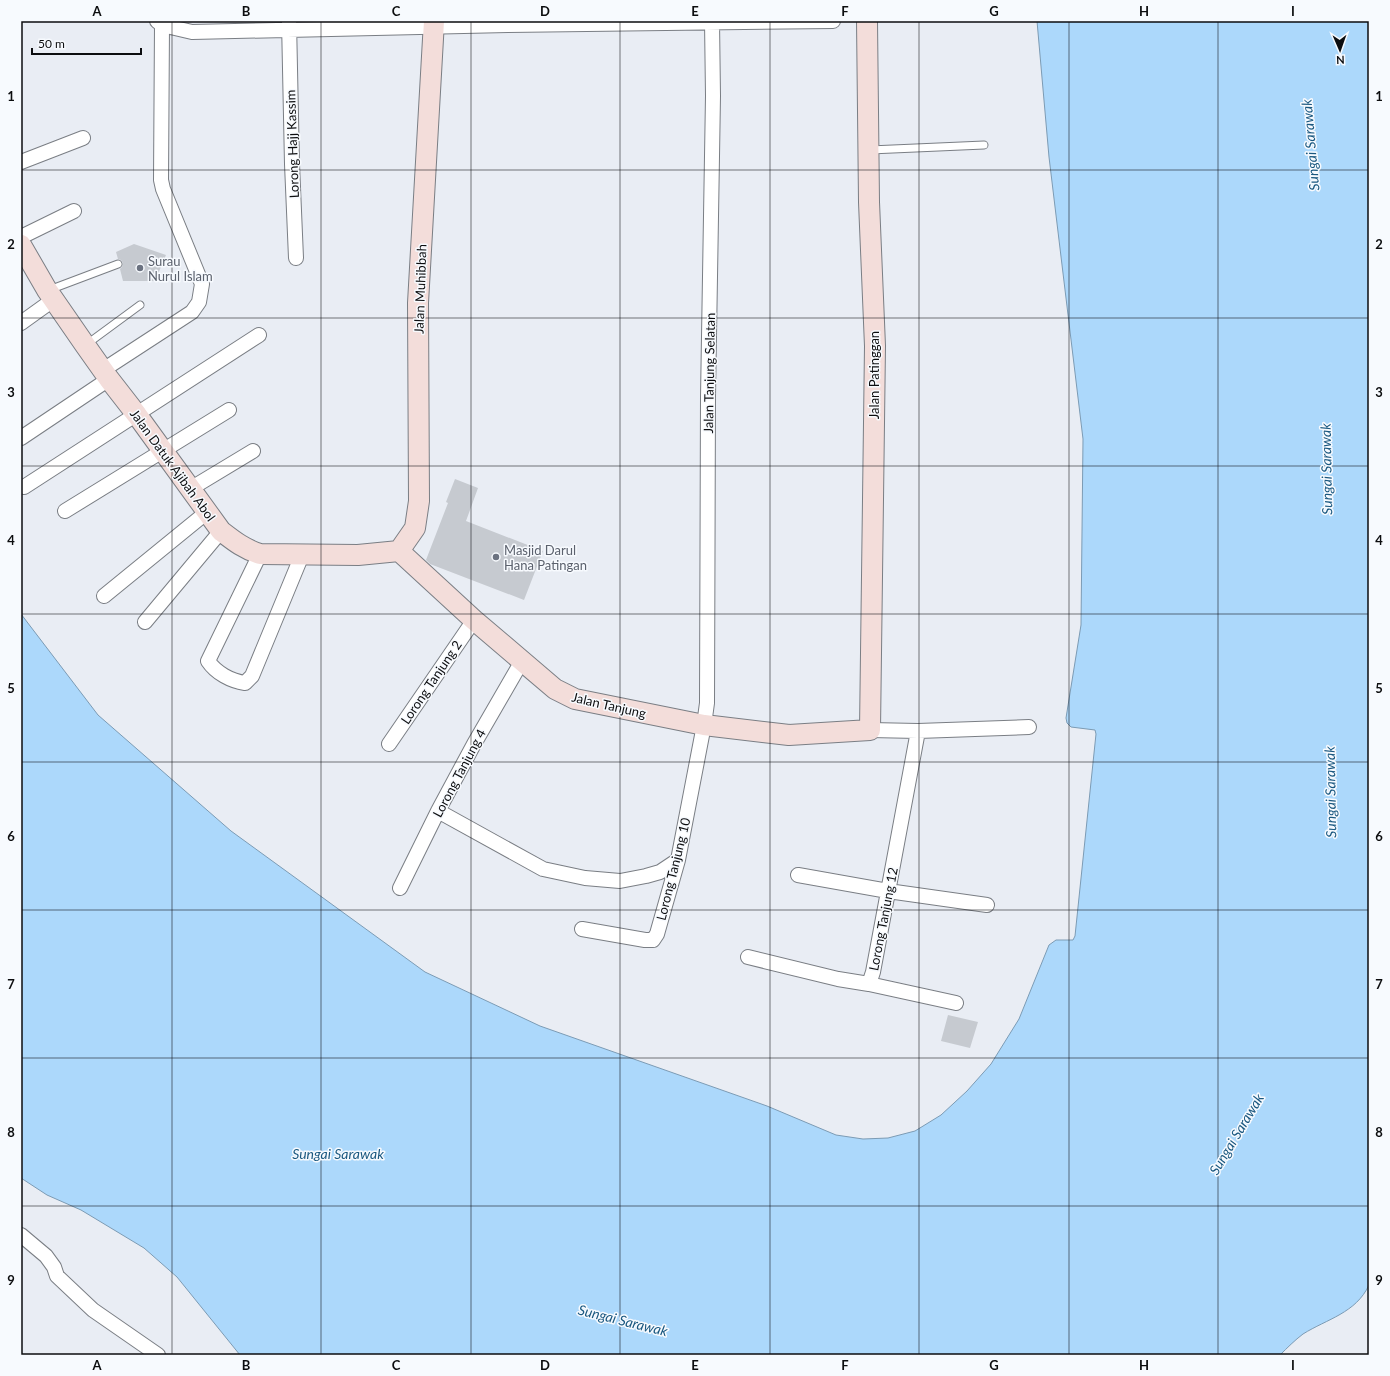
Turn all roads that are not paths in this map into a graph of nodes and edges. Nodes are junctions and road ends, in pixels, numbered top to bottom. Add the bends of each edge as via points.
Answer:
1 (833, 21) edge
2 (867, 21) edge
3 (712, 22) edge
4 (159, 23) edge
5 (508, 23) edge
6 (433, 24) edge
7 (289, 25) edge
8 (83, 138) dead end
9 (984, 144) dead end
10 (867, 150) junction
11 (21, 162) edge
12 (74, 210) dead end
13 (21, 237) edge
14 (21, 245) edge
15 (296, 258) dead end
16 (118, 264) dead end
17 (50, 295) junction
18 (140, 305) dead end
19 (21, 323) edge
20 (259, 335) dead end
21 (85, 346) junction
22 (106, 375) junction
23 (229, 410) dead end
24 (137, 415) junction
25 (21, 438) edge
26 (162, 450) junction
27 (253, 451) dead end
28 (24, 487) dead end
29 (190, 489) junction
30 (65, 511) dead end
31 (207, 512) junction
32 (221, 531) junction
33 (399, 551) junction
34 (260, 554) junction
35 (302, 555) junction
36 (104, 596) dead end
37 (474, 620) junction
38 (145, 622) dead end
39 (522, 661) junction
40 (704, 725) junction
41 (1029, 727) dead end
42 (870, 730) junction
43 (918, 731) junction
44 (389, 744) dead end
45 (438, 811) junction
46 (678, 860) junction
47 (798, 875) dead end
48 (400, 888) dead end
49 (888, 891) junction
50 (987, 906) dead end
51 (582, 928) dead end
52 (748, 957) dead end
53 (869, 984) junction
54 (956, 1003) dead end
55 (21, 1235) edge
56 (158, 1355) edge

1 - 3 street
2 - 10 main road, Jalan Patinggan
3 - 5 street
3 - 40 street, Jalan Tanjung Selatan via 707,704
4 - 7 street via 192,32
4 - 22 street via 161,180 202,284 199,302 192,312
5 - 6 street
6 - 7 street
6 - 33 main road, Jalan Muhibbah via 418,304 419,500 415,528
7 - 15 street, Lorong Hajj Kassim
8 - 11 street
9 - 10 lane
10 - 42 main road, Jalan Patinggan via 875,346
12 - 13 street
14 - 17 main road, Jalan Datuk Ajibah Abol
16 - 17 lane
17 - 19 street
17 - 21 main road, Jalan Datuk Ajibah Abol
18 - 21 lane
20 - 24 street
21 - 22 main road, Jalan Datuk Ajibah Abol
22 - 24 main road, Jalan Datuk Ajibah Abol
22 - 25 street
23 - 26 street
24 - 26 main road, Jalan Datuk Ajibah Abol
24 - 28 street
26 - 29 main road, Jalan Datuk Ajibah Abol
26 - 30 street
27 - 29 street
29 - 31 main road, Jalan Datuk Ajibah Abol
31 - 32 main road, Jalan Datuk Ajibah Abol
31 - 36 street
32 - 34 main road, Jalan Datuk Ajibah Abol via 238,545
32 - 38 street
33 - 35 main road, Jalan Datuk Ajibah Abol via 358,556
33 - 37 main road, Jalan Tanjung
34 - 35 main road, Jalan Datuk Ajibah Abol
34 - 35 street via 208,661 213,668 234,681 245,683 252,676
37 - 39 main road, Jalan Tanjung
37 - 44 street, Lorong Tanjung 2
39 - 40 main road, Jalan Tanjung via 555,689 575,699
39 - 45 street, Lorong Tanjung 4
40 - 42 main road, Jalan Tanjung via 789,735
40 - 46 street, Lorong Tanjung 10
41 - 43 street
42 - 43 street
43 - 49 street, Lorong Tanjung 12
45 - 46 street via 543,869 585,878 620,881 646,876 660,872
45 - 48 street, Lorong Tanjung 4
46 - 51 street, Lorong Tanjung 10 via 654,940
47 - 49 street
49 - 50 street
49 - 53 street, Lorong Tanjung 12
52 - 53 street, Lorong Tanjung 12
53 - 54 street
55 - 56 street via 46,1256 57,1276 93,1310

